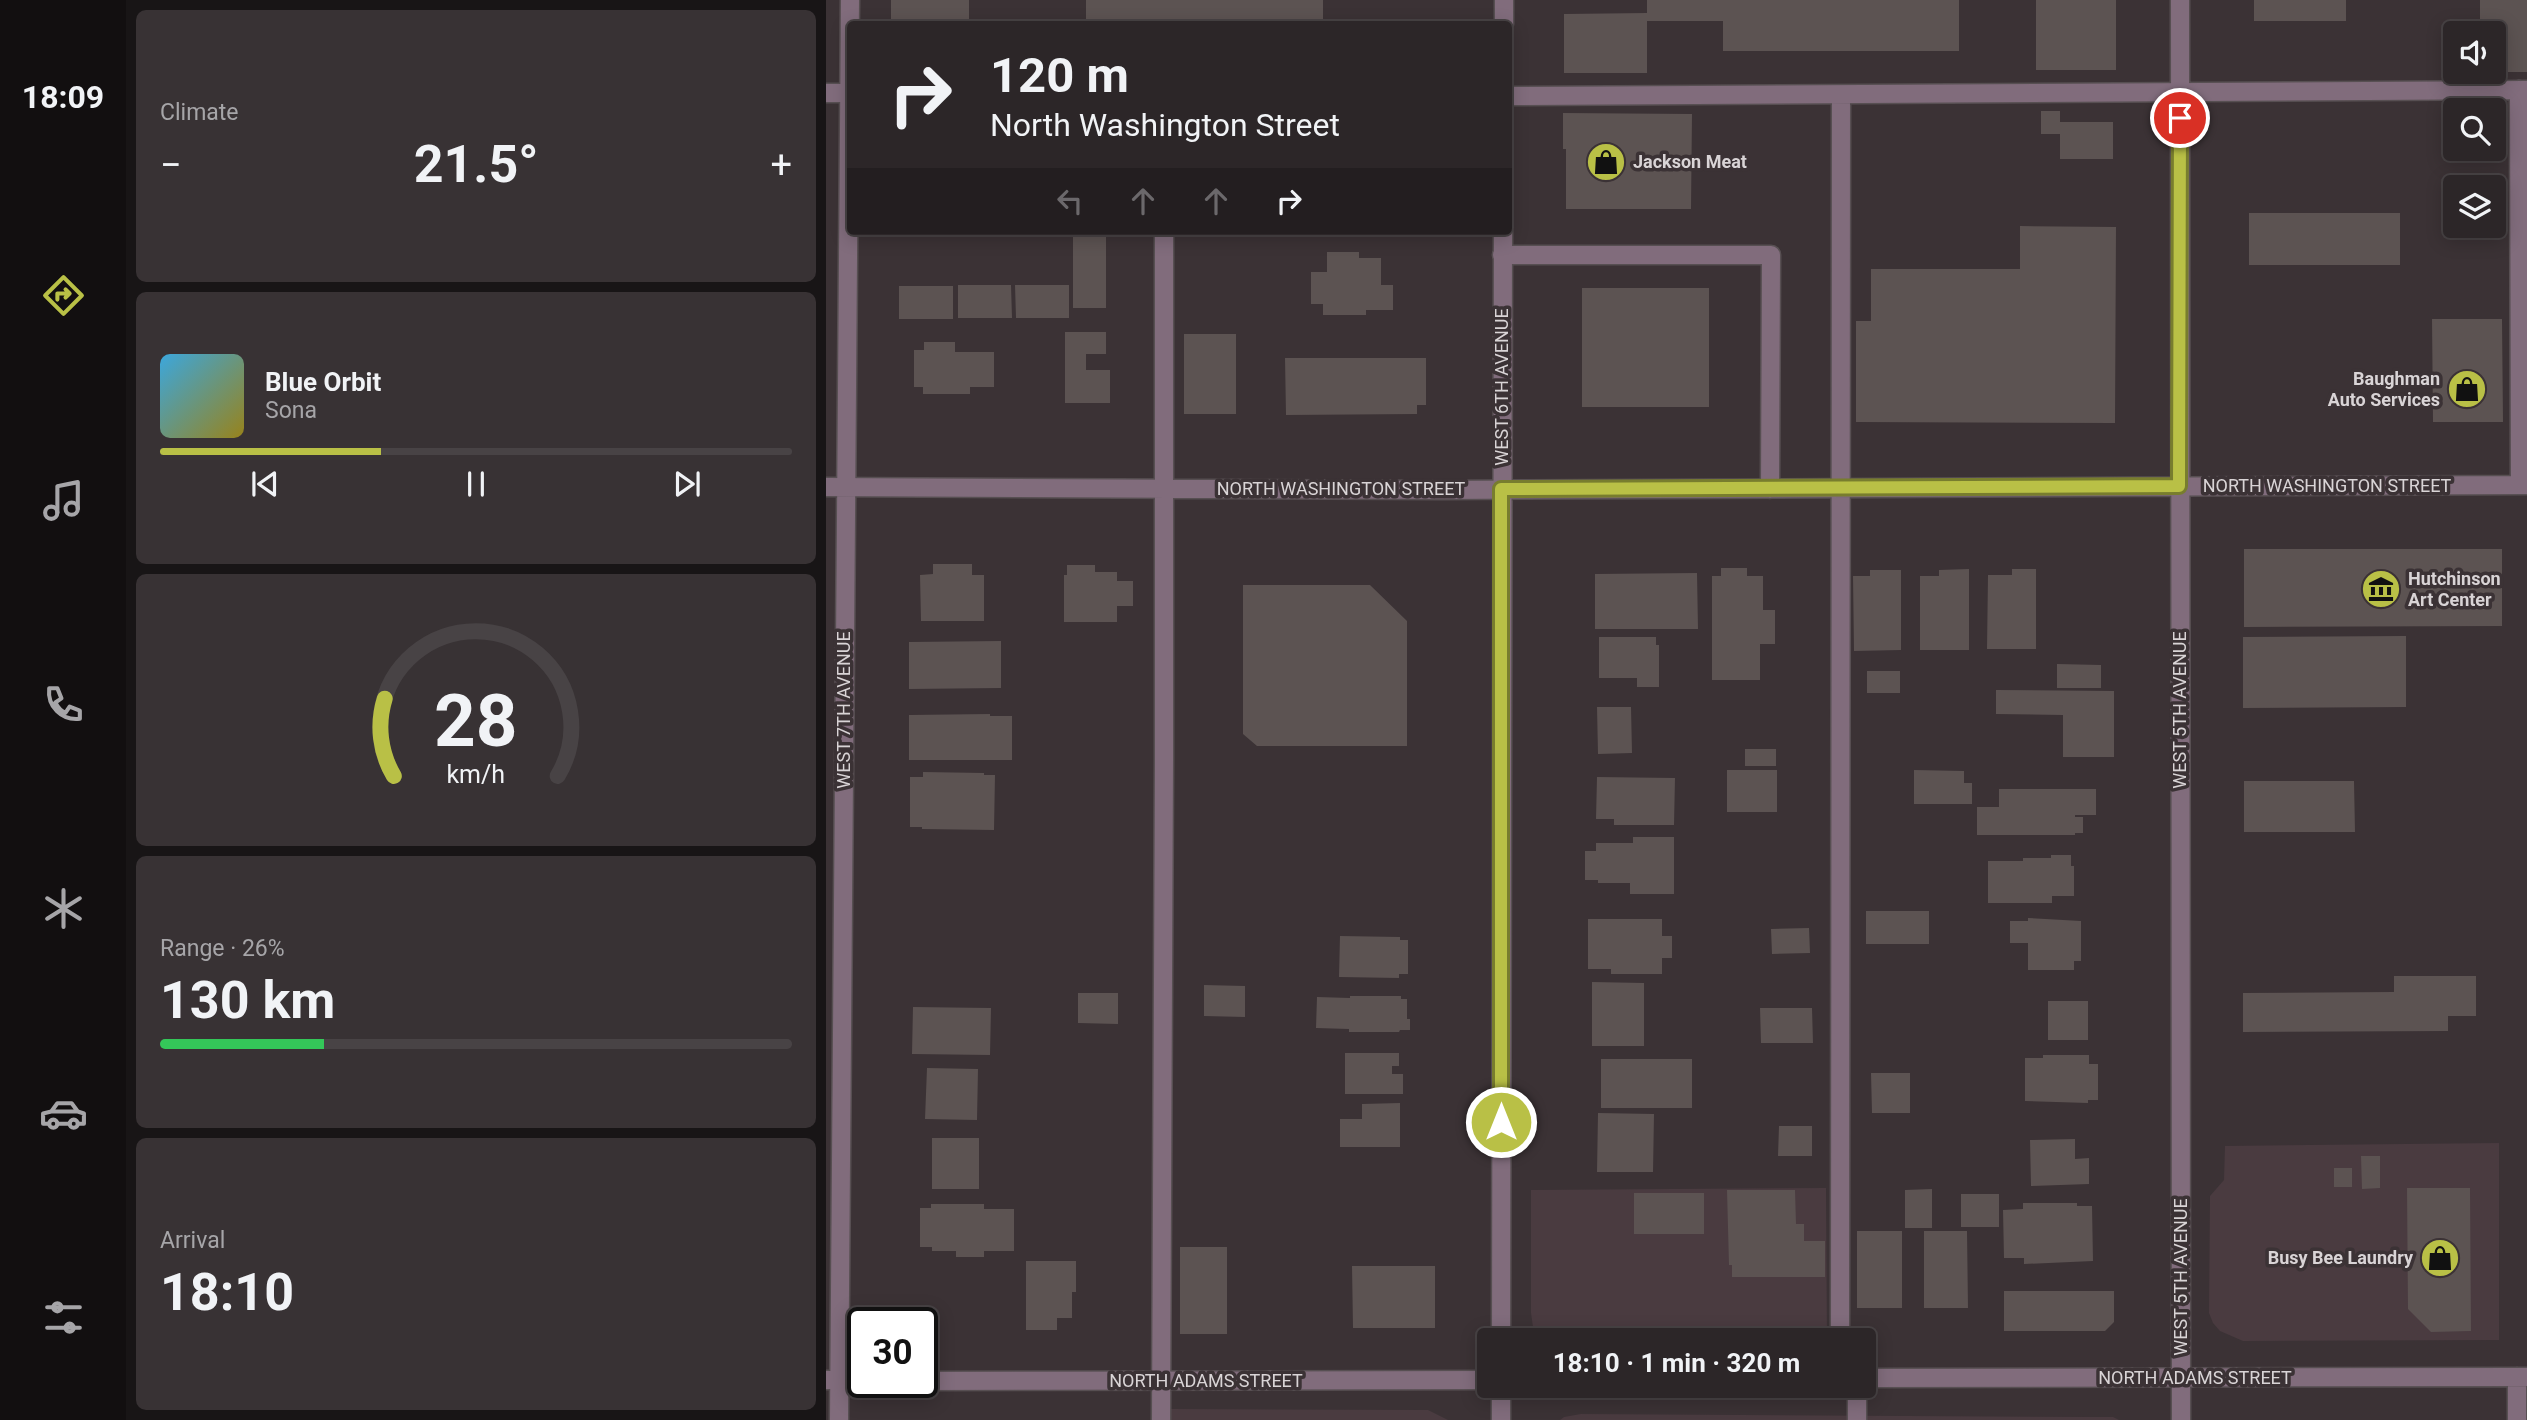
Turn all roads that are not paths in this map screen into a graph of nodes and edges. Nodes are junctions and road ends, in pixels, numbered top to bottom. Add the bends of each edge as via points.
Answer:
1 (850, 0) edge
2 (1504, 0) edge
3 (2180, 0) edge
4 (850, 21) edge
5 (1504, 21) edge
6 (2523, 90) edge
7 (2180, 92) junction
8 (826, 93) edge
9 (847, 93) edge
10 (1841, 95) junction
11 (1512, 96) edge
12 (849, 235) edge
13 (1164, 235) edge
14 (1503, 235) edge
15 (1502, 256) junction
16 (2523, 485) edge
17 (2179, 486) junction
18 (826, 487) edge
19 (846, 487) junction
20 (1163, 489) junction
21 (1501, 489) junction
22 (1770, 489) junction
23 (1839, 489) junction
24 (1501, 1328) edge
25 (1840, 1328) edge
26 (2522, 1377) edge
27 (1876, 1378) edge
28 (2182, 1379) junction
29 (833, 1380) edge
30 (1477, 1380) edge
31 (938, 1381) edge
32 (1161, 1381) junction
33 (1501, 1398) edge
34 (1857, 1398) edge
35 (839, 1420) edge
36 (1161, 1420) edge
37 (1501, 1420) edge
38 (1857, 1420) edge
39 (2181, 1420) edge
40 (2517, 1420) edge

1 - 4 street, WEST 7TH AVENUE
2 - 5 street
3 - 7 street, WEST 5TH AVENUE
6 - 7 street
6 - 16 street
7 - 10 street
7 - 17 street, WEST 5TH AVENUE
8 - 9 street
10 - 11 street
10 - 23 street
12 - 19 street, WEST 7TH AVENUE
13 - 20 street
14 - 15 street, WEST 6TH AVENUE
15 - 21 street, WEST 6TH AVENUE
15 - 22 street via 1770,254
16 - 17 street, NORTH WASHINGTON STREET
17 - 23 street, NORTH WASHINGTON STREET
17 - 28 street, WEST 5TH AVENUE
18 - 19 street, NORTH WASHINGTON STREET
19 - 20 street, NORTH WASHINGTON STREET
19 - 29 street, WEST 7TH AVENUE
20 - 21 street, NORTH WASHINGTON STREET
20 - 32 street
21 - 22 street, NORTH WASHINGTON STREET
21 - 24 street, WEST 6TH AVENUE
22 - 23 street, NORTH WASHINGTON STREET
23 - 25 street
26 - 28 street, NORTH ADAMS STREET
26 - 40 street
27 - 28 street, NORTH ADAMS STREET
28 - 39 street, WEST 5TH AVENUE
29 - 35 street, WEST 7TH AVENUE
30 - 32 street, NORTH ADAMS STREET
31 - 32 street, NORTH ADAMS STREET
32 - 36 street
33 - 37 street
34 - 38 street

